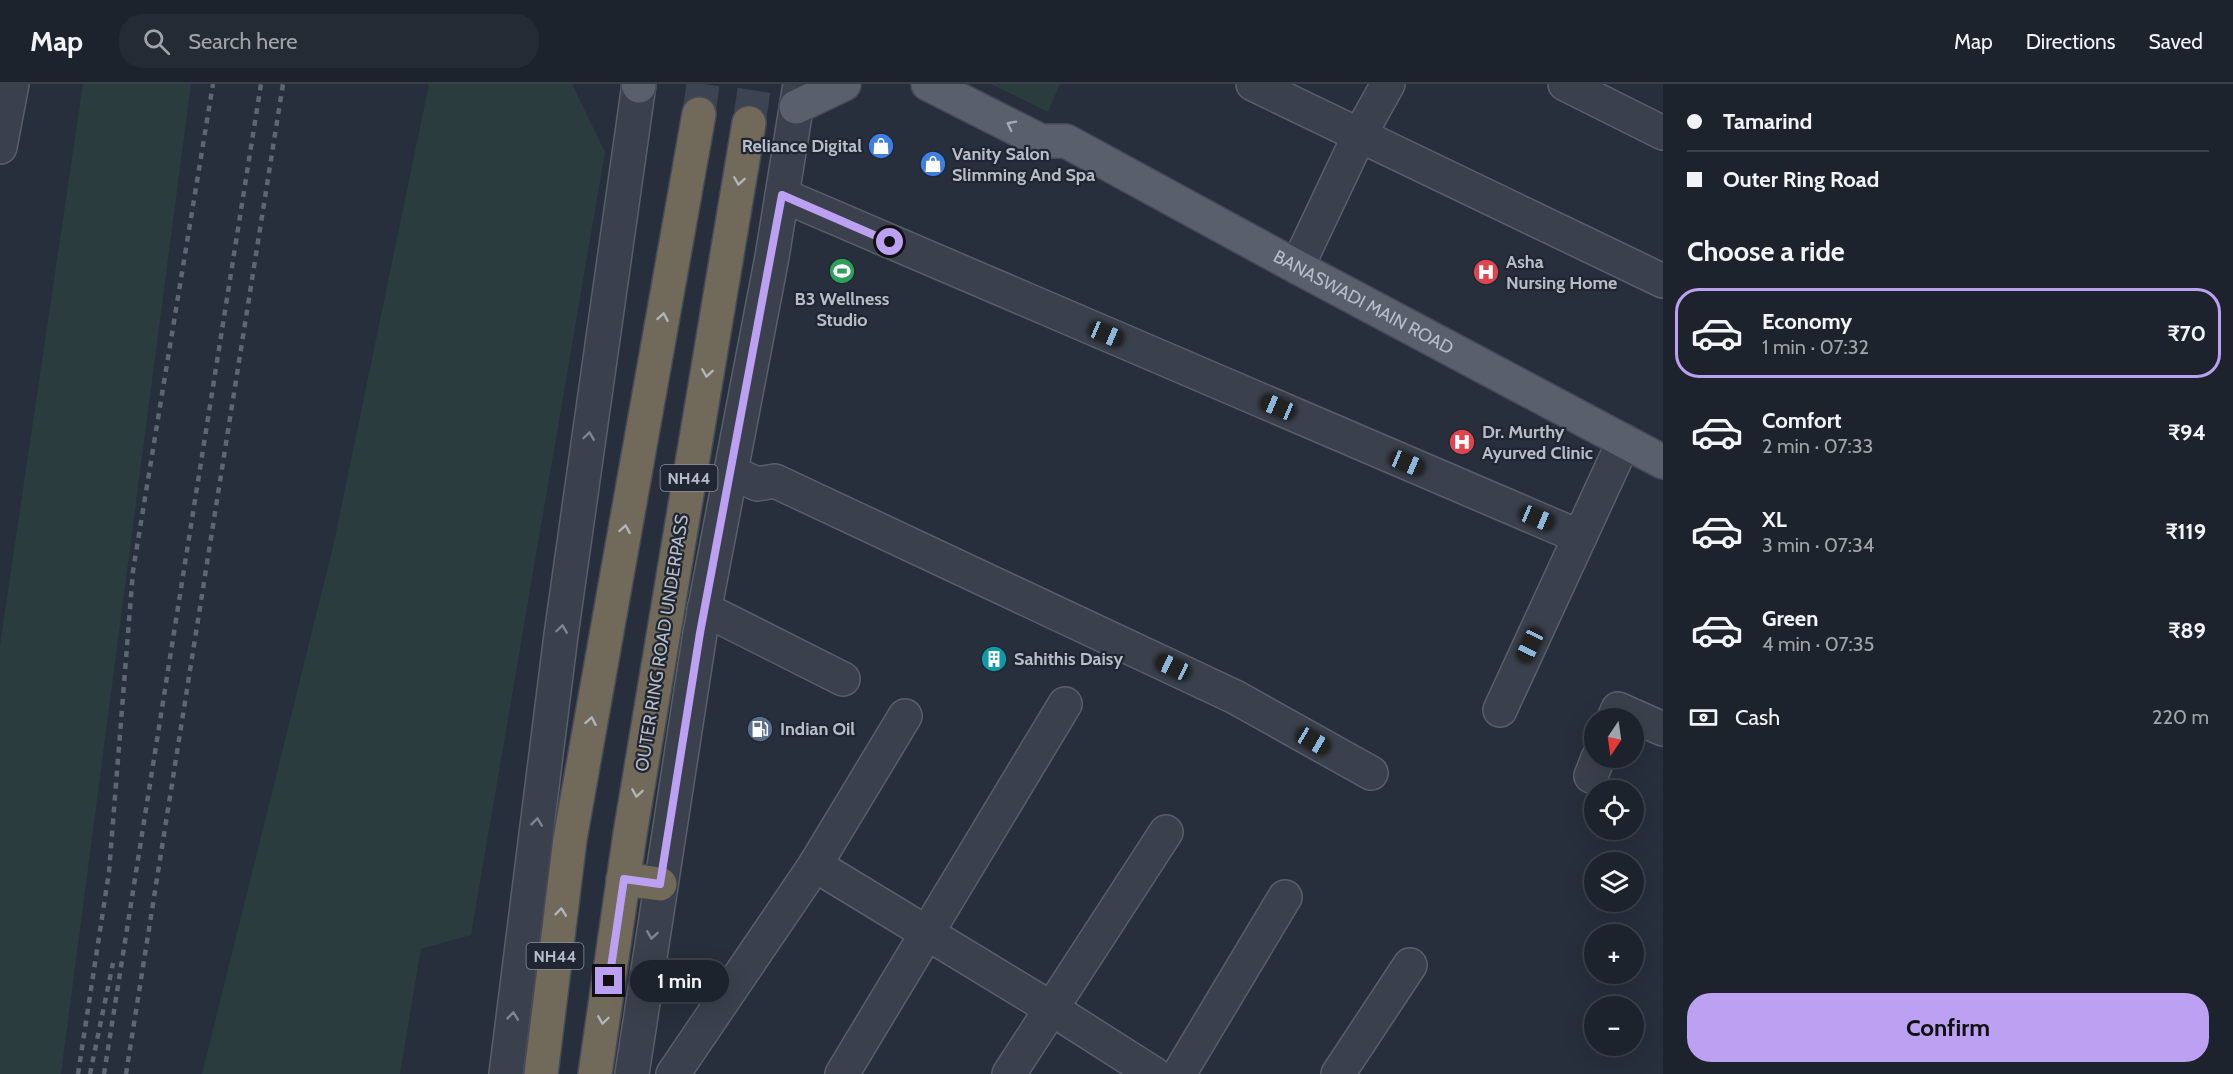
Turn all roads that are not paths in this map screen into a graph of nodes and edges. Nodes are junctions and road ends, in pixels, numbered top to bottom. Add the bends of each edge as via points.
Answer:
1 (12, 84) edge
2 (844, 84) edge
3 (928, 84) edge
4 (976, 84) edge
5 (1252, 84) edge
6 (1388, 84) edge
7 (1565, 84) edge
8 (639, 85) edge
9 (798, 95) edge
10 (699, 114) tunnel mouth
11 (749, 123) tunnel mouth
12 (1663, 133) edge
13 (1359, 136) junction
14 (1066, 141) junction
15 (0, 147) edge
16 (782, 195) junction
17 (1297, 267) junction
18 (1663, 281) edge
19 (1624, 441) junction
20 (1663, 462) edge
21 (730, 472) junction
22 (1580, 537) junction
23 (704, 609) junction
24 (843, 679) dead end
25 (1065, 704) dead end
26 (1500, 710) dead end
27 (905, 716) dead end
28 (1644, 721) edge
29 (1663, 729) edge
30 (1371, 773) dead end
31 (1166, 832) dead end
32 (815, 865) junction
33 (624, 879) junction
34 (660, 884) junction
35 (1285, 897) dead end
36 (927, 933) junction
37 (1410, 965) dead end
38 (1052, 1009) junction
39 (506, 1074) edge
40 (541, 1074) edge
41 (595, 1074) edge
42 (632, 1074) edge
43 (673, 1074) edge
44 (842, 1074) edge
45 (1009, 1074) edge
46 (1154, 1074) edge
47 (1179, 1074) edge
48 (1338, 1074) edge

1 - 15 street
2 - 9 main road
14 -> 3 main road, BANASWADI MAIN ROAD via 1041,141
4 - 14 main road, BANASWADI MAIN ROAD via 1054,122
5 - 13 street
6 - 13 street
7 - 12 street
39 -> 8 street via 561,635
9 - 16 street
40 -> 10 highway, NH44 via 570,839
11 -> 33 highway, OUTER RING ROAD UNDERPASS / NH44
13 - 17 street
13 - 18 street
14 - 17 main road, BANASWADI MAIN ROAD
16 - 21 street
16 - 22 street
17 - 19 main road, BANASWADI MAIN ROAD
19 - 20 main road, BANASWADI MAIN ROAD
19 - 22 street
21 - 23 street
21 - 30 street via 757,484 775,481 1225,692
22 - 26 street
23 - 24 street
23 - 34 street
25 - 36 street
27 - 32 street
28 - 29 street
31 - 38 street
32 - 36 street
32 - 43 street
33 - 34 highway
33 -> 41 highway, NH44
34 -> 42 street
35 - 47 street
36 - 38 street
36 - 44 street
37 - 48 street
38 - 45 street
38 - 46 street

